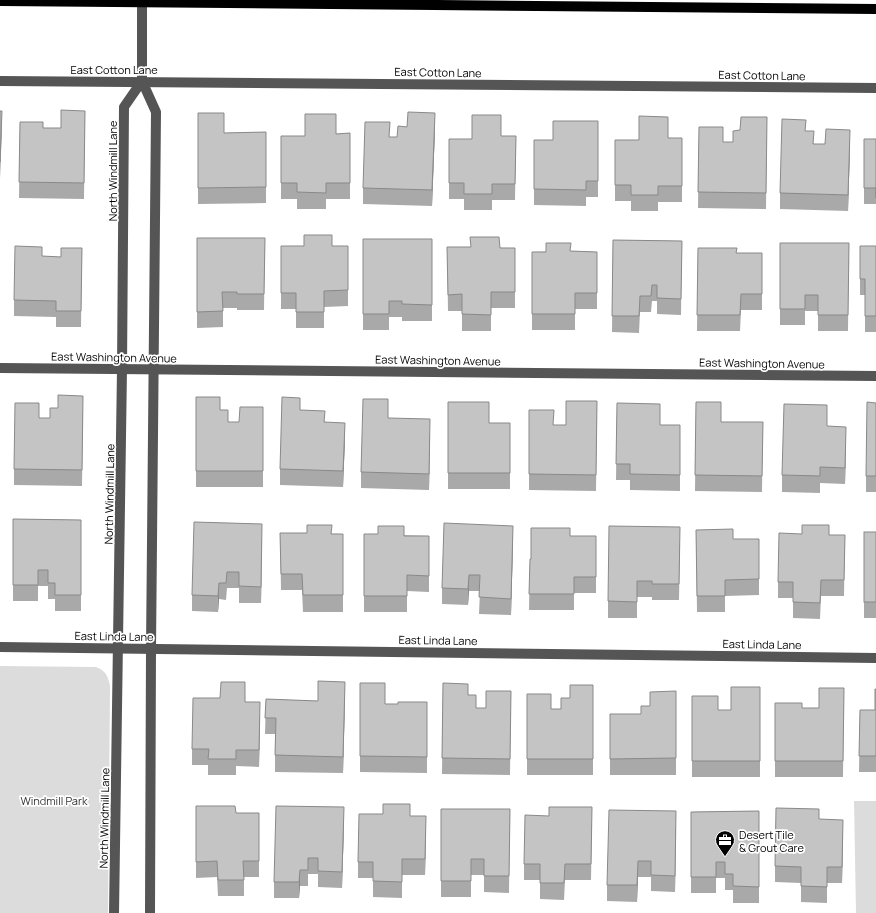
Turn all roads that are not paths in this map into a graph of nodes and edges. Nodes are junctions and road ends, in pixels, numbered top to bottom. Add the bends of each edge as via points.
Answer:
1 (0, 1) edge
2 (142, 1) edge
3 (876, 9) edge
4 (0, 81) edge
5 (142, 81) junction
6 (876, 88) edge
7 (0, 368) edge
8 (122, 369) junction
9 (153, 369) junction
10 (876, 376) edge
11 (0, 647) edge
12 (118, 649) junction
13 (151, 649) junction
14 (876, 658) edge
15 (114, 913) edge
16 (150, 913) edge

1 - 2 main road
2 - 3 main road
2 - 5 street
4 - 5 street, East Cotton Lane
5 - 6 street, East Cotton Lane
5 - 8 street, North Windmill Lane via 124,108
5 - 9 street via 156,112
7 - 8 street, East Washington Avenue
8 - 9 street, East Washington Avenue
8 - 12 street, North Windmill Lane
9 - 10 street, East Washington Avenue
9 - 13 street
11 - 12 street, East Linda Lane
12 - 13 street, East Linda Lane
12 - 15 street, North Windmill Lane
13 - 14 street, East Linda Lane
13 - 16 street

